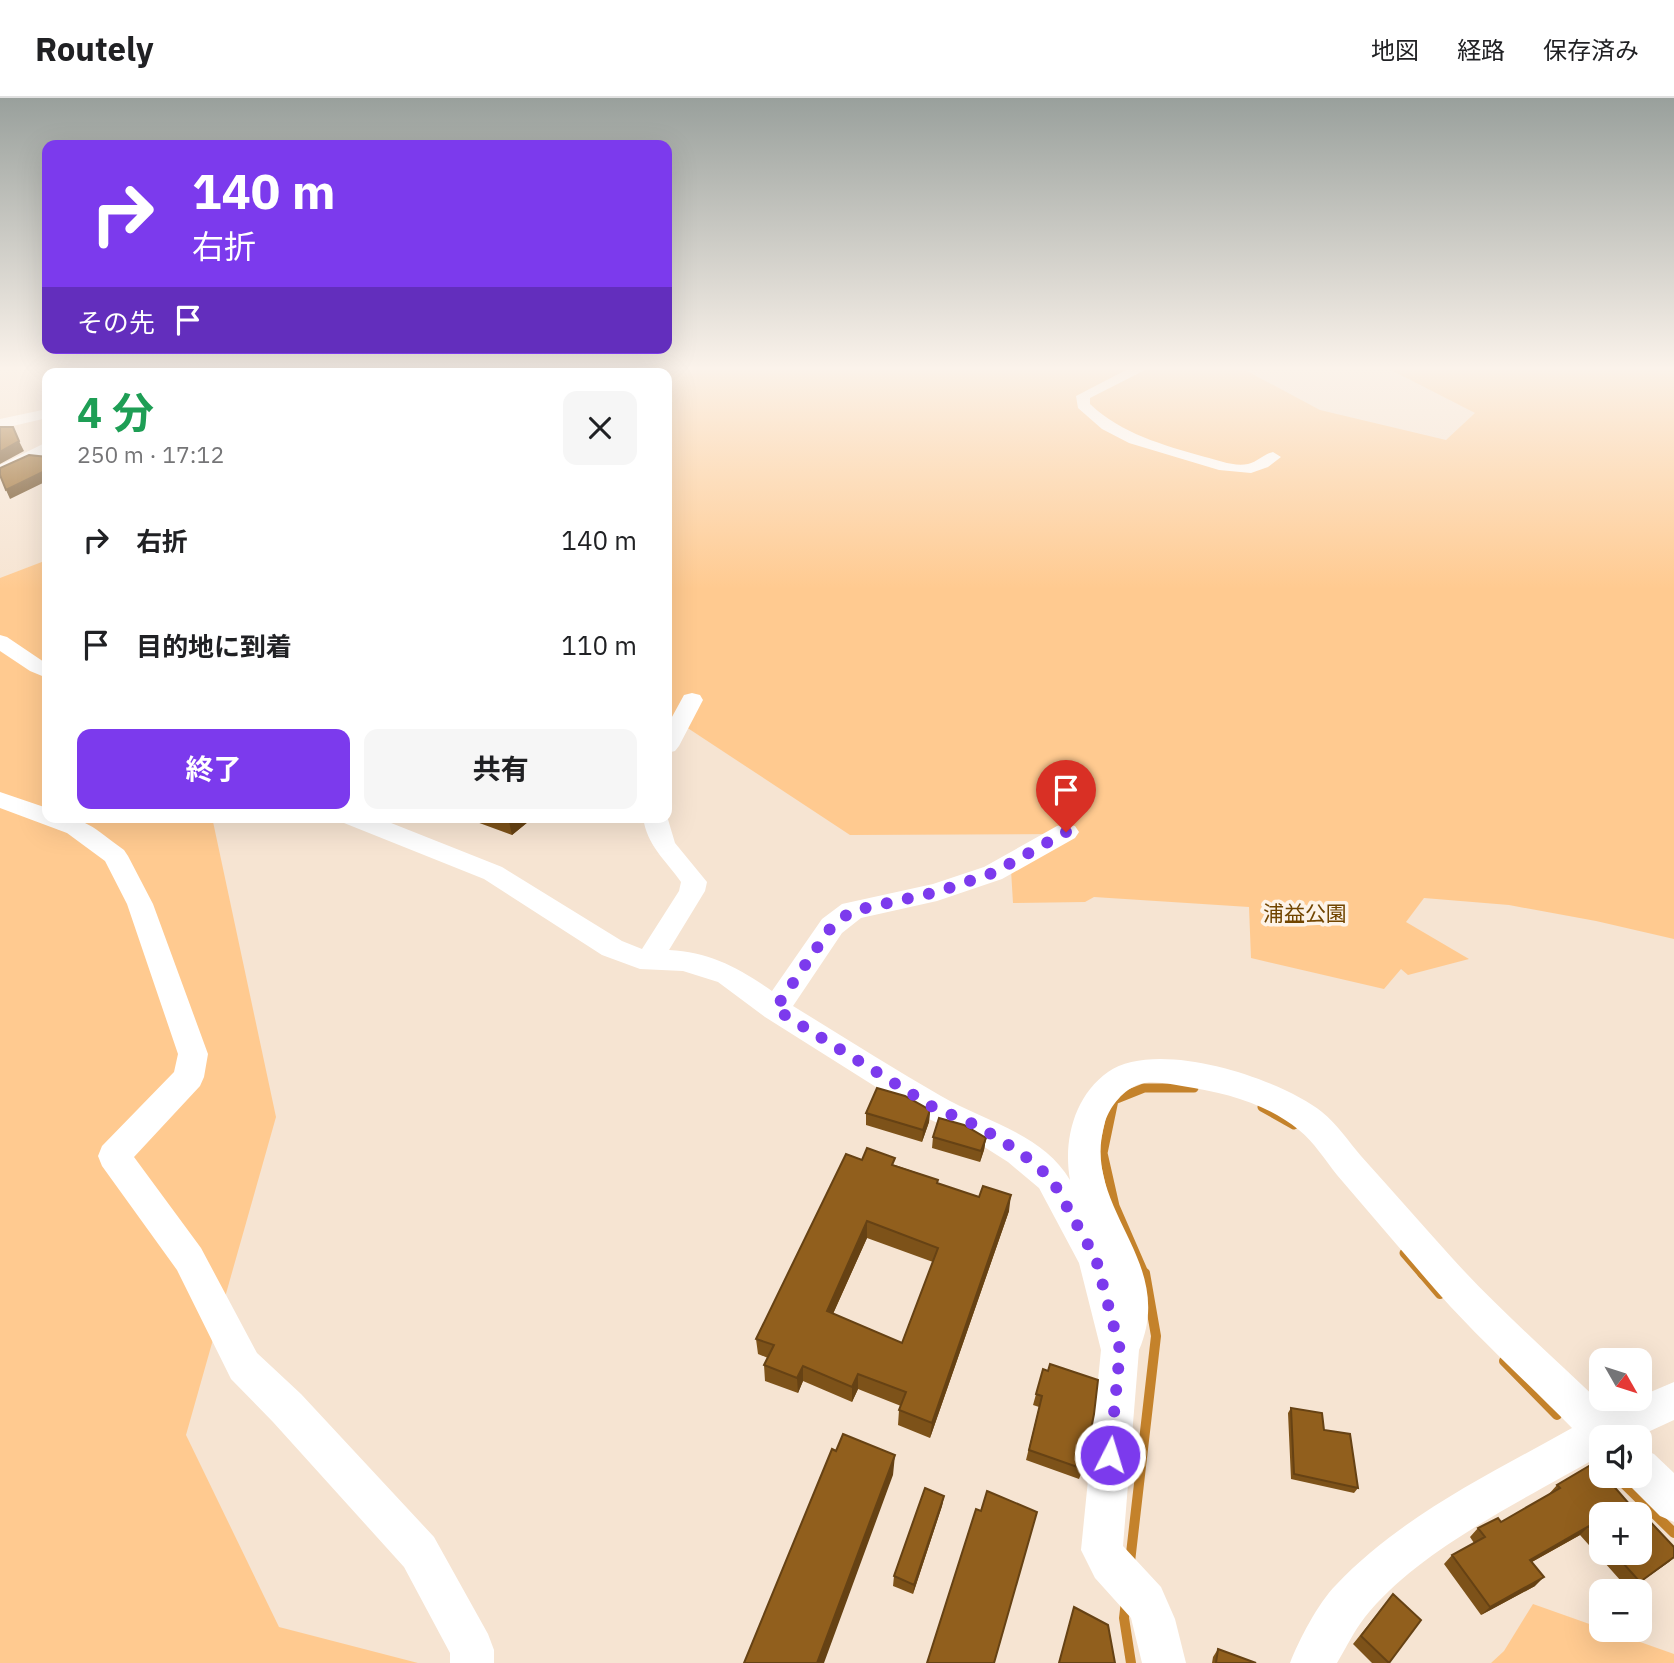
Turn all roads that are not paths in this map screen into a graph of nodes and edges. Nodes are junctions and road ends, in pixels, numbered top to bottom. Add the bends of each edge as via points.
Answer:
1 (1147, 443) edge
2 (42, 450) edge
3 (1273, 457) dead end
4 (0, 471) edge
5 (0, 641) edge
6 (42, 670) edge
7 (692, 700) dead end
8 (672, 737) edge
9 (0, 800) edge
10 (42, 814) edge
11 (66, 823) edge
12 (368, 823) edge
13 (656, 823) edge
14 (1066, 832) dead end
15 (650, 959) junction
16 (775, 1009) junction
17 (1120, 1350) junction
18 (1674, 1401) edge
19 (1596, 1425) edge
20 (1624, 1425) edge
21 (1589, 1443) edge
22 (1652, 1480) edge
23 (1674, 1502) edge
24 (1110, 1567) joint
25 (472, 1663) edge
26 (1164, 1663) edge
27 (1312, 1663) edge

1 - 3 street via 1227,468 1246,469
2 - 4 street
5 - 6 street
7 - 8 street
9 - 10 street
11 - 25 street via 115,856 140,904 193,1055 189,1077 114,1156 189,1259 244,1366 419,1552 472,1650
12 - 15 street via 493,873 612,948
13 - 15 street via 668,854 694,882
14 - 16 street via 993,873 937,892 852,911 832,926
15 - 16 street via 711,967
16 - 17 street via 933,1107 978,1126 1051,1178 1096,1259
17 - 19 street via 1131,1314 1127,1274 1086,1180 1083,1148 1091,1112 1101,1093 1135,1072 1159,1070 1239,1083 1290,1106 1312,1123 1442,1272
17 - 24 street via 1102,1534 1102,1549
18 - 20 street
21 - 27 street via 1447,1522 1395,1558 1349,1602
22 - 23 street
24 - 26 street via 1143,1597 1157,1628

